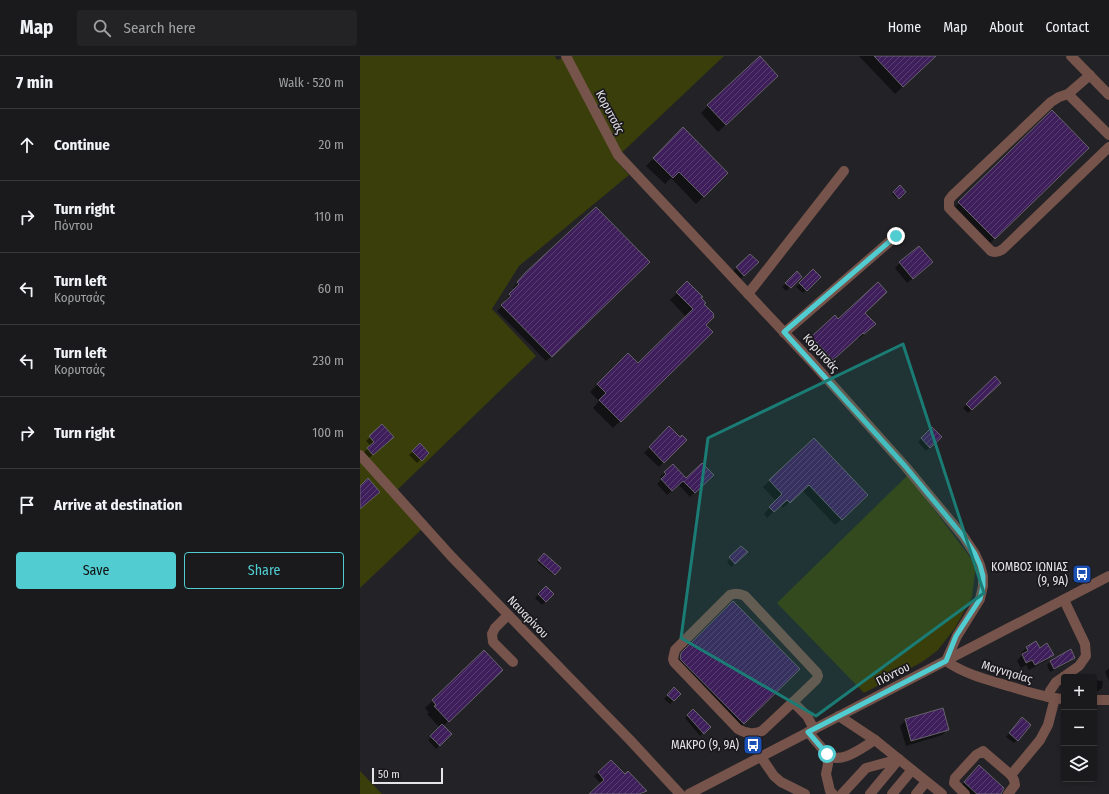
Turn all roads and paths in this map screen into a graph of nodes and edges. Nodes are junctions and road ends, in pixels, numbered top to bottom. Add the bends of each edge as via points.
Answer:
1 (566, 56) edge
2 (1071, 56) edge
3 (1090, 75) junction
4 (1068, 94) junction
5 (1109, 95) edge
6 (1109, 135) edge
7 (1109, 147) edge
8 (844, 171) dead end
9 (896, 236) dead end
10 (748, 294) junction
11 (784, 332) junction
12 (360, 455) edge
13 (1109, 576) edge
14 (1064, 600) junction
15 (508, 615) junction
16 (946, 661) junction
17 (513, 662) dead end
18 (1056, 698) edge
19 (1097, 700) edge
20 (1109, 700) edge
21 (793, 702) junction
22 (839, 716) junction
23 (811, 731) junction
24 (875, 740) junction
25 (827, 754) junction
26 (760, 757) junction
27 (899, 759) junction
28 (912, 770) junction
29 (1011, 775) junction
30 (926, 782) junction
31 (680, 794) edge
32 (688, 794) edge
33 (805, 794) edge
34 (833, 794) edge
35 (842, 794) edge
36 (870, 794) edge
37 (892, 794) edge
38 (916, 794) edge
39 (941, 794) edge
40 (965, 794) edge
41 (1008, 794) edge

1 - 10 street, Κορυτσάς via 618,155
2 - 3 street
3 - 4 street
3 - 5 street
4 - 6 street
4 - 7 street via 1051,102 952,196 948,204 952,212 991,251 1004,249
8 - 10 street
9 - 11 street
10 - 11 street, Κορυτσάς
11 - 16 street, Κορυτσάς via 905,466 975,554 982,570 983,586 980,599 956,636
12 - 15 street, Ναυαρίνου
13 - 14 street, Πόντου
14 - 16 street, Πόντου
14 - 18 street via 1085,644 1086,656 1050,690
15 - 17 street via 492,634 493,642
15 - 31 street, Ναυαρίνου
16 - 18 street, Μαγνησίας via 956,668 986,680
16 - 22 street, Πόντου
18 - 29 street via 1048,725 1040,740
19 - 20 street
21 - 21 street via 762,731 757,734 744,733 674,662 675,650 730,595 741,594 817,673 816,680
21 - 23 street via 807,716
22 - 23 street, Πόντου
22 - 24 street
23 - 25 street
23 - 26 street, Πόντου
24 - 25 street via 840,758
24 - 27 street
25 - 34 street via 826,774
26 - 32 street, Πόντου
26 - 33 street via 781,782
27 - 28 street
27 - 35 street via 866,768
27 - 36 street
28 - 30 street
28 - 37 street
29 - 40 street via 986,753 979,752 955,778 955,785
29 - 41 street via 1015,785
30 - 38 street
30 - 39 street

